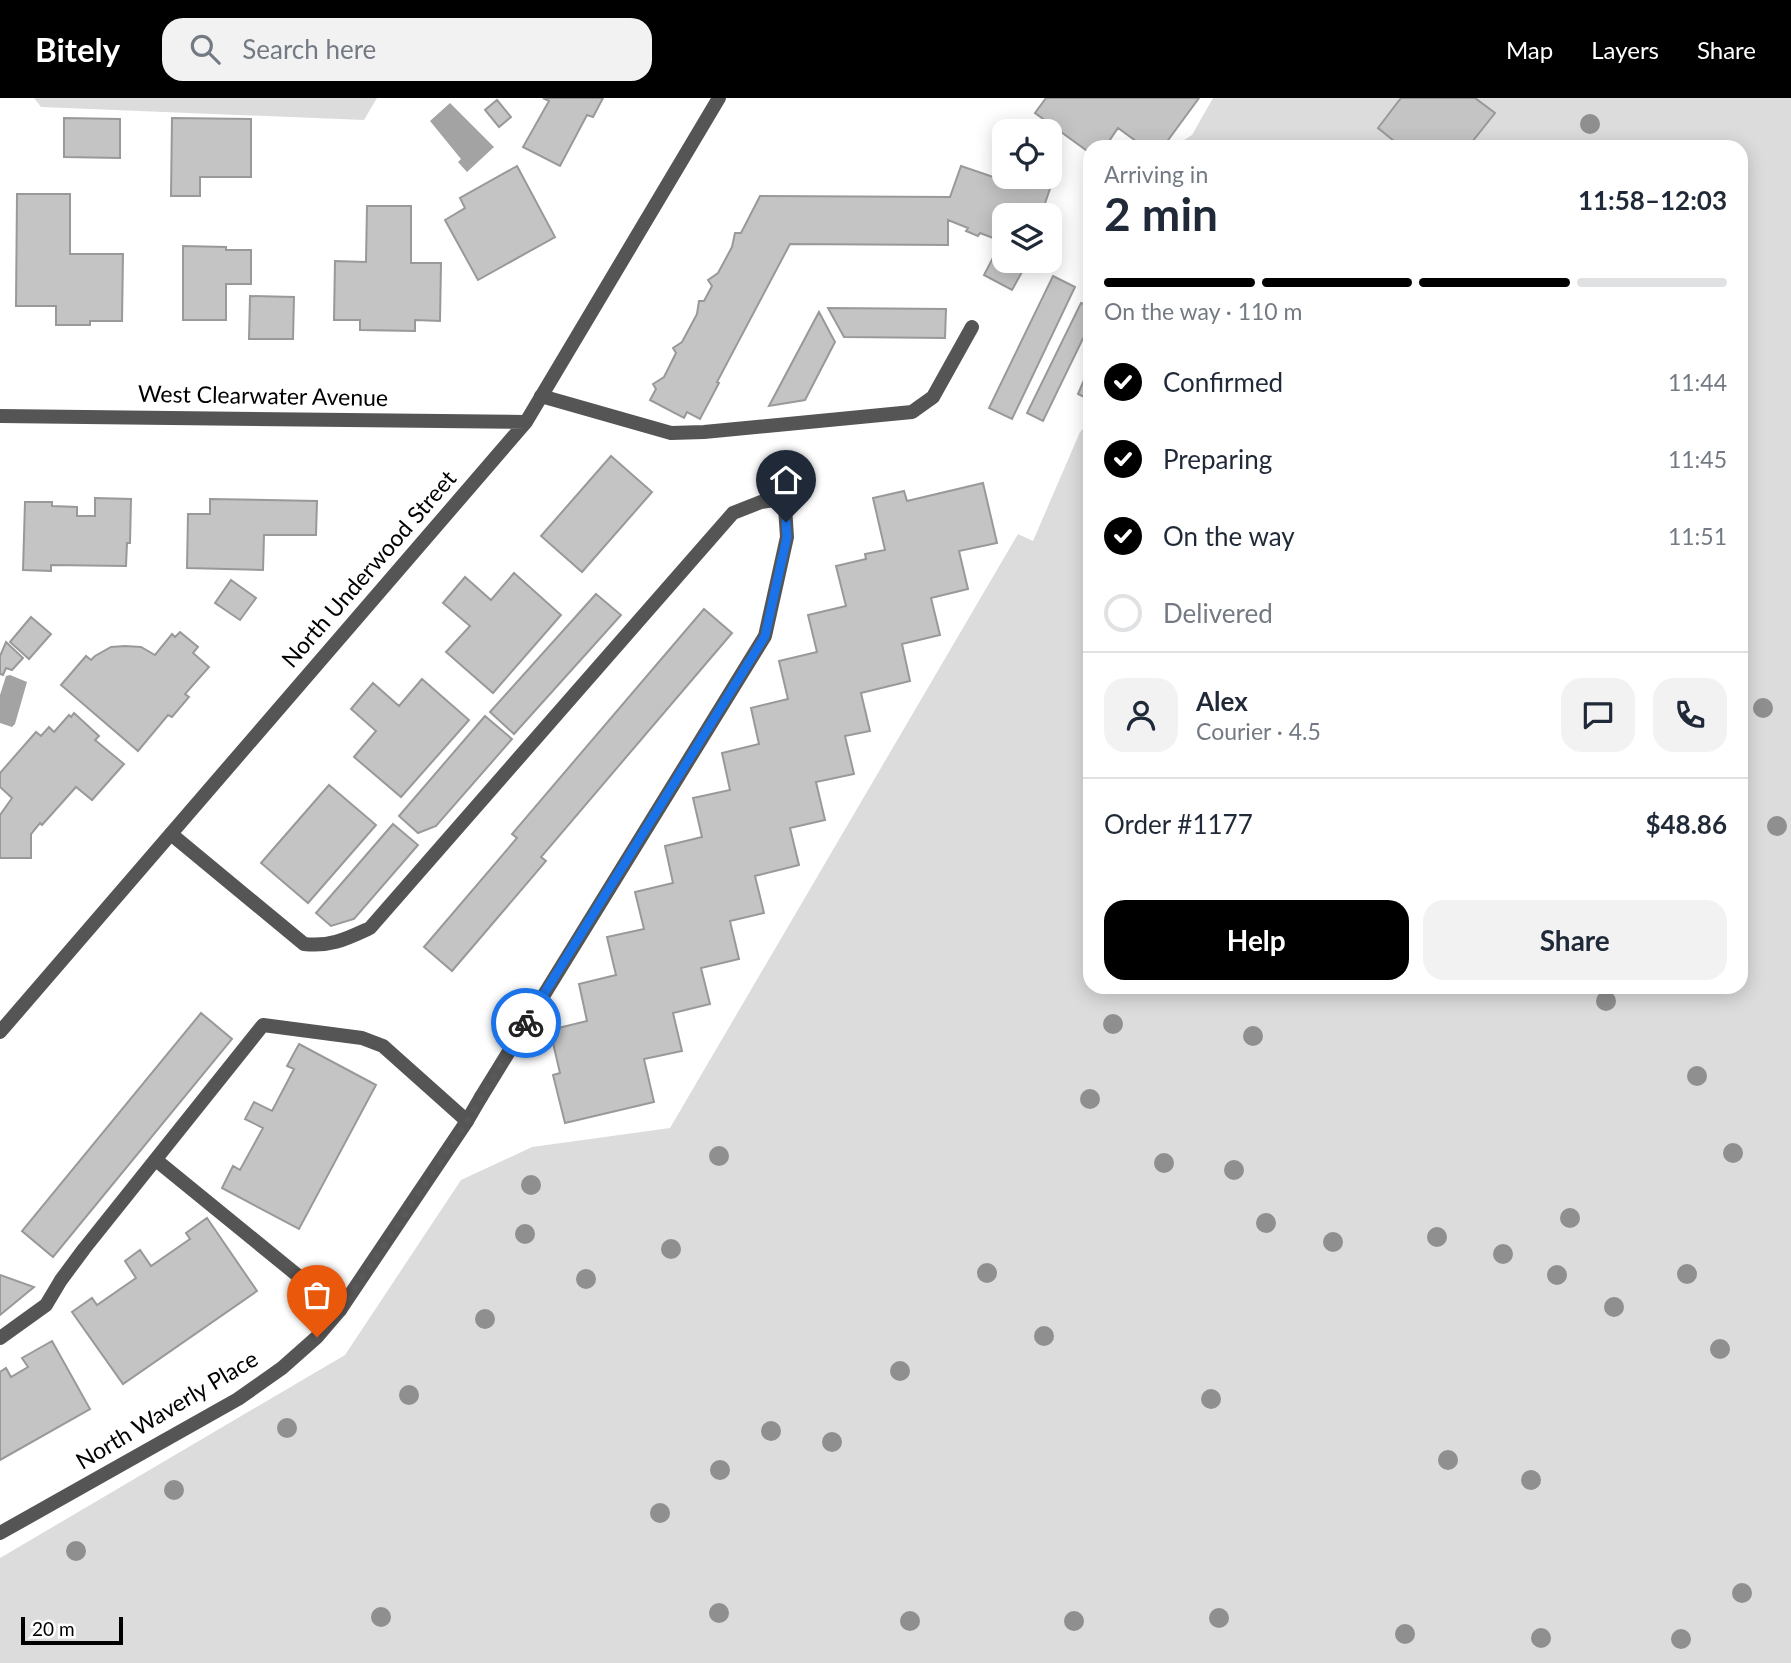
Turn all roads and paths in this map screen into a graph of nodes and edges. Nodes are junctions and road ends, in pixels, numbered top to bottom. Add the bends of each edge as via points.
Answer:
1 (719, 98) edge
2 (972, 327) dead end
3 (541, 396) junction
4 (0, 416) edge
5 (526, 422) junction
6 (171, 834) junction
7 (0, 1032) edge
8 (467, 1121) junction
9 (156, 1160) junction
10 (340, 1310) junction
11 (0, 1338) edge
12 (0, 1533) edge

1 - 3 street, North Underwood Street
2 - 3 street via 933,397 912,412 671,433
3 - 5 street, North Underwood Street
4 - 5 street, West Clearwater Avenue
5 - 6 street, North Underwood Street
6 - 7 street, North Underwood Street
6 - 8 street, North Waverly Place via 304,944 341,942 370,928 733,513 774,500 785,507 787,537 765,636
8 - 9 street via 383,1046 362,1038 263,1025
8 - 10 street, North Waverly Place
9 - 10 street
9 - 11 street via 84,1249 46,1305
10 - 12 street, North Waverly Place via 282,1368 239,1399

